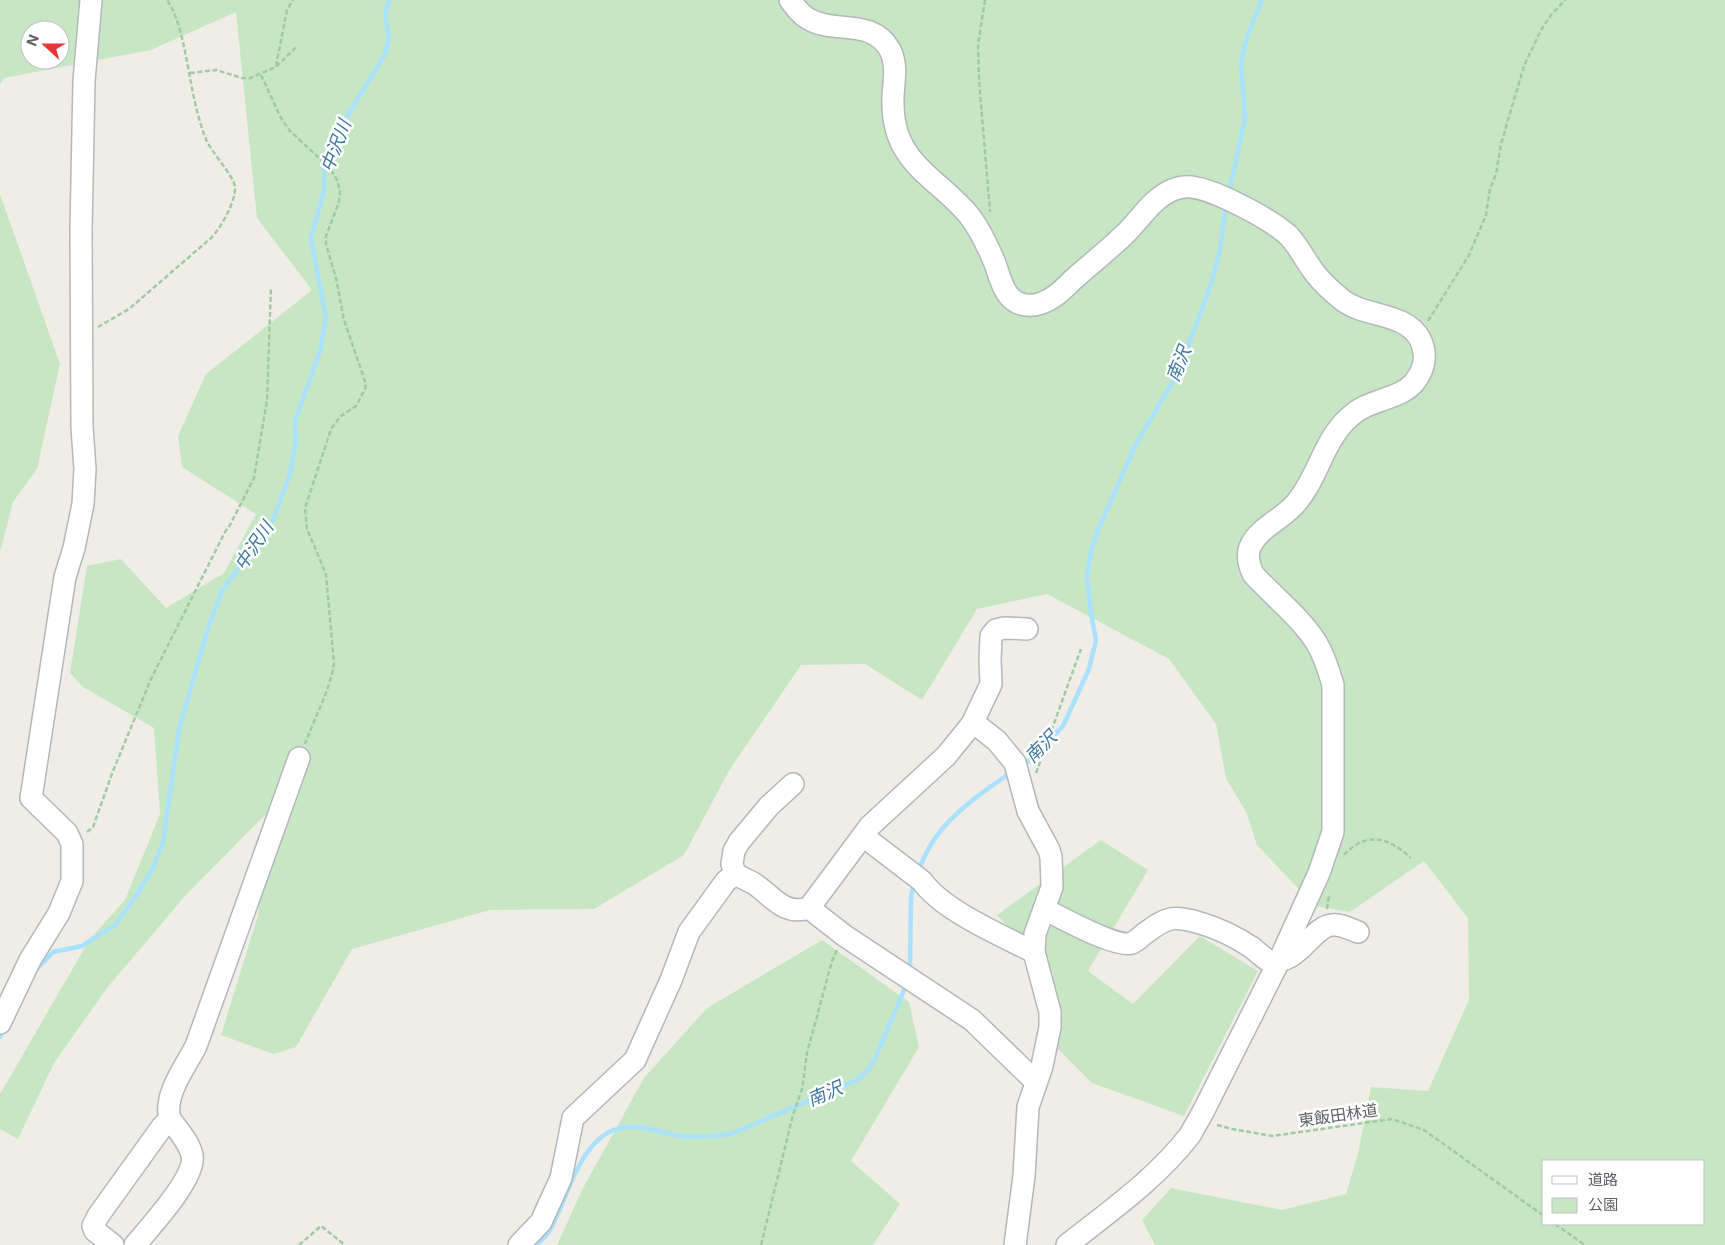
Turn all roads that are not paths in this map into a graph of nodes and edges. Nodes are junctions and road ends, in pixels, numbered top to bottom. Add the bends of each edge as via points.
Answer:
1 (91, 0) edge
2 (790, 0) edge
3 (1027, 629) dead end
4 (972, 724) junction
5 (299, 758) road end
6 (793, 784) dead end
7 (862, 836) junction
8 (735, 874) junction
9 (809, 908) junction
10 (1044, 910) junction
11 (1358, 932) dead end
12 (1034, 952) junction
13 (1279, 961) junction
14 (0, 1022) edge
15 (1036, 1082) junction
16 (170, 1119) junction
17 (113, 1245) edge
18 (135, 1245) edge
19 (519, 1245) edge
20 (1015, 1245) edge
21 (1068, 1245) edge

1 - 14 street via 84,81 83,504 65,577 31,798 67,833 72,844 72,881 59,914 30,960
2 - 13 street via 804,16 815,22 868,30 888,46 894,58 892,105 898,136 921,170 971,218 1009,297 1018,303 1030,306 1058,295 1161,196 1184,186 1217,195 1279,228 1293,241 1314,272 1343,301 1410,327 1419,337 1424,350 1424,366 1415,382 1401,392 1375,401 1342,423 1295,505 1251,543 1248,555 1253,574 1298,618 1317,643 1333,685 1333,832 1320,873
3 - 4 street via 1004,628 991,636 991,684
4 - 7 street via 946,756
4 - 10 street via 998,742 1015,763 1028,811 1049,850 1052,887
5 - 16 street via 196,1046 174,1088 168,1112
6 - 8 street via 769,806 739,842 732,864
7 - 9 street
7 - 12 street via 922,881 940,900
8 - 9 street via 791,911
8 - 19 street via 689,932 635,1060 573,1118 561,1178 541,1222
9 - 15 street via 845,936 972,1020
10 - 12 street via 1035,934
10 - 13 street via 1123,944 1132,943 1161,921 1184,919 1225,933 1270,962
11 - 13 street via 1331,924 1292,957
12 - 15 street via 1050,1012 1050,1028
13 - 21 street via 1190,1135 1172,1157 1134,1192
15 - 20 street via 1028,1107
16 - 17 street via 93,1226
16 - 18 street via 184,1137 192,1164 182,1186

